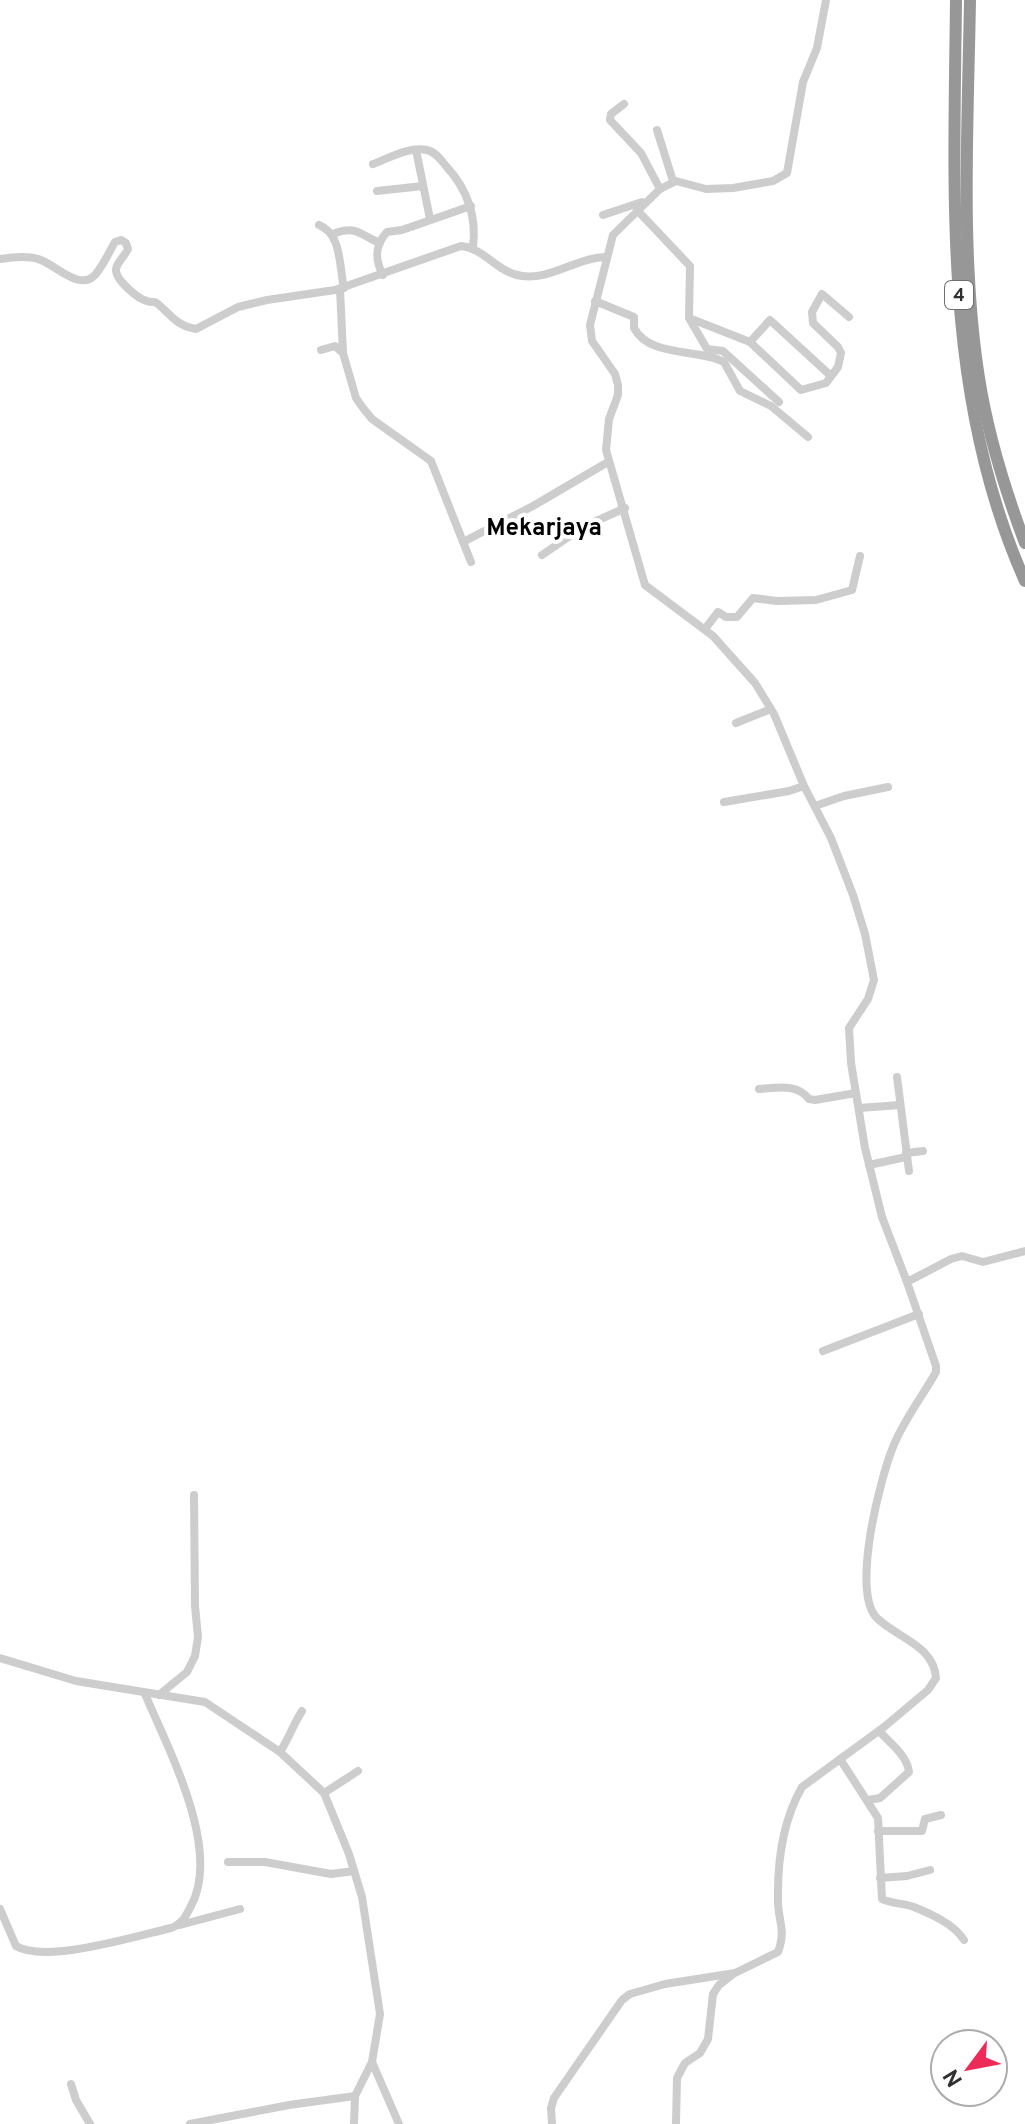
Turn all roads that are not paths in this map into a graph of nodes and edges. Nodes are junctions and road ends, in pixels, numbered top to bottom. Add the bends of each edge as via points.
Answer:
1 (826, 0) edge
2 (956, 0) edge
3 (970, 0) edge
4 (624, 104) dead end
5 (657, 130) dead end
6 (416, 150) junction
7 (373, 164) dead end
8 (673, 181) junction
9 (423, 186) junction
10 (660, 189) junction
11 (377, 191) dead end
12 (647, 200) junction
13 (471, 206) junction
14 (637, 210) junction
15 (603, 215) dead end
16 (430, 219) junction
17 (319, 225) dead end
18 (333, 234) junction
19 (380, 243) junction
20 (473, 247) junction
21 (607, 257) junction
22 (0, 259) edge
23 (383, 275) junction
24 (342, 288) junction
25 (595, 301) junction
26 (849, 317) dead end
27 (689, 318) junction
28 (750, 342) junction
29 (321, 350) dead end
30 (343, 353) junction
31 (831, 376) junction
32 (779, 402) dead end
33 (808, 437) dead end
34 (608, 462) junction
35 (625, 508) junction
36 (463, 542) junction
37 (1025, 543) edge
38 (542, 555) dead end
39 (860, 556) dead end
40 (471, 562) dead end
41 (1025, 581) edge
42 (705, 629) junction
43 (771, 709) junction
44 (736, 723) dead end
45 (804, 786) junction
46 (888, 787) dead end
47 (724, 802) dead end
48 (815, 806) junction
49 (897, 1077) dead end
50 (759, 1089) dead end
51 (856, 1093) junction
52 (900, 1105) junction
53 (859, 1108) junction
54 (923, 1151) dead end
55 (906, 1155) junction
56 (869, 1165) junction
57 (909, 1171) dead end
58 (1025, 1251) edge
59 (907, 1282) junction
60 (919, 1314) junction
61 (823, 1351) dead end
62 (194, 1495) dead end
63 (0, 1658) edge
64 (145, 1694) junction
65 (159, 1695) junction
66 (302, 1711) dead end
67 (879, 1731) junction
68 (280, 1752) junction
69 (840, 1759) junction
70 (358, 1771) dead end
71 (324, 1793) junction
72 (868, 1800) junction
73 (941, 1815) dead end
74 (878, 1831) junction
75 (228, 1862) dead end
76 (930, 1870) dead end
77 (354, 1871) junction
78 (880, 1878) junction
79 (0, 1909) edge
80 (240, 1909) dead end
81 (180, 1925) junction
82 (964, 1940) dead end
83 (735, 1973) junction
84 (372, 2062) junction
85 (71, 2084) dead end
86 (355, 2096) junction
87 (90, 2124) edge
88 (190, 2124) edge
89 (354, 2124) edge
90 (399, 2124) edge
91 (552, 2124) edge
92 (676, 2124) edge

1 - 8 street via 817,48 803,82 787,173 773,181 719,190
2 - 41 highway, 4 via 956,249 967,383 998,510
3 - 37 highway, 4 via 969,230 978,365 994,446
4 - 10 street via 610,120 641,153
5 - 8 street
6 - 7 street
6 - 9 street
6 - 13 street via 434,153 457,178
8 - 10 street
9 - 11 street
9 - 16 street
10 - 12 street
12 - 14 street
12 - 15 street
13 - 16 street
13 - 20 street
14 - 21 street via 613,235
14 - 27 street via 690,266
16 - 19 street via 387,232
17 - 18 street
18 - 19 street via 364,232
18 - 24 street
19 - 23 street via 376,261
20 - 21 street via 511,274 525,277
20 - 23 street via 442,251
21 - 25 street
22 - 24 street via 41,259 86,280 94,277 121,240 128,249 116,266 121,280 138,296 159,304 177,323 196,329 238,307
23 - 24 street
24 - 30 street
25 - 33 street via 634,317 641,338 724,362 740,391 771,406
25 - 34 street via 592,341 618,385 606,435
26 - 31 street via 822,294 812,312 813,323 841,353
27 - 28 street
27 - 32 street via 707,349 723,351
28 - 31 street via 801,390 826,383
28 - 31 street via 770,320
29 - 30 street via 335,346
30 - 36 street via 363,408 431,461
34 - 35 street
34 - 36 street
35 - 38 street via 583,527
35 - 42 street via 645,585
36 - 40 street
39 - 42 street via 852,590 816,600 753,598 737,617 718,612
42 - 43 street via 737,660
43 - 44 street
43 - 45 street
45 - 47 street
45 - 48 street
46 - 48 street
48 - 51 street via 853,895 874,967 872,991 849,1028
49 - 52 street
50 - 51 street via 795,1088 815,1100
51 - 53 street
52 - 53 street
52 - 55 street
53 - 56 street
54 - 55 street
55 - 56 street
55 - 57 street
56 - 59 street
58 - 59 street via 983,1262 962,1256
59 - 60 street
60 - 61 street
60 - 67 street via 936,1372 893,1445 881,1483 866,1591 870,1611 927,1654 936,1678
62 - 65 street via 195,1656 187,1672
63 - 64 street via 76,1681
64 - 65 street
64 - 81 street via 187,1796 202,1862 195,1899
65 - 68 street via 205,1702
66 - 68 street
67 - 69 street
67 - 72 street via 901,1753 909,1772 880,1798
68 - 71 street
69 - 72 street
69 - 83 street via 802,1787 788,1820 777,1875 783,1928 778,1952
70 - 71 street
71 - 77 street
72 - 74 street
73 - 74 street via 925,1819 922,1831
74 - 78 street
75 - 77 street via 265,1862 331,1874
76 - 78 street
77 - 84 street via 379,2001
78 - 82 street via 884,1901 912,1906 943,1921
79 - 81 street via 16,1946 32,1952 101,1945
80 - 81 street
83 - 91 street via 643,1988 622,2000 554,2098
83 - 92 street via 713,1994 708,2039 677,2078
84 - 86 street
84 - 90 street
85 - 87 street
86 - 88 street
86 - 89 street

